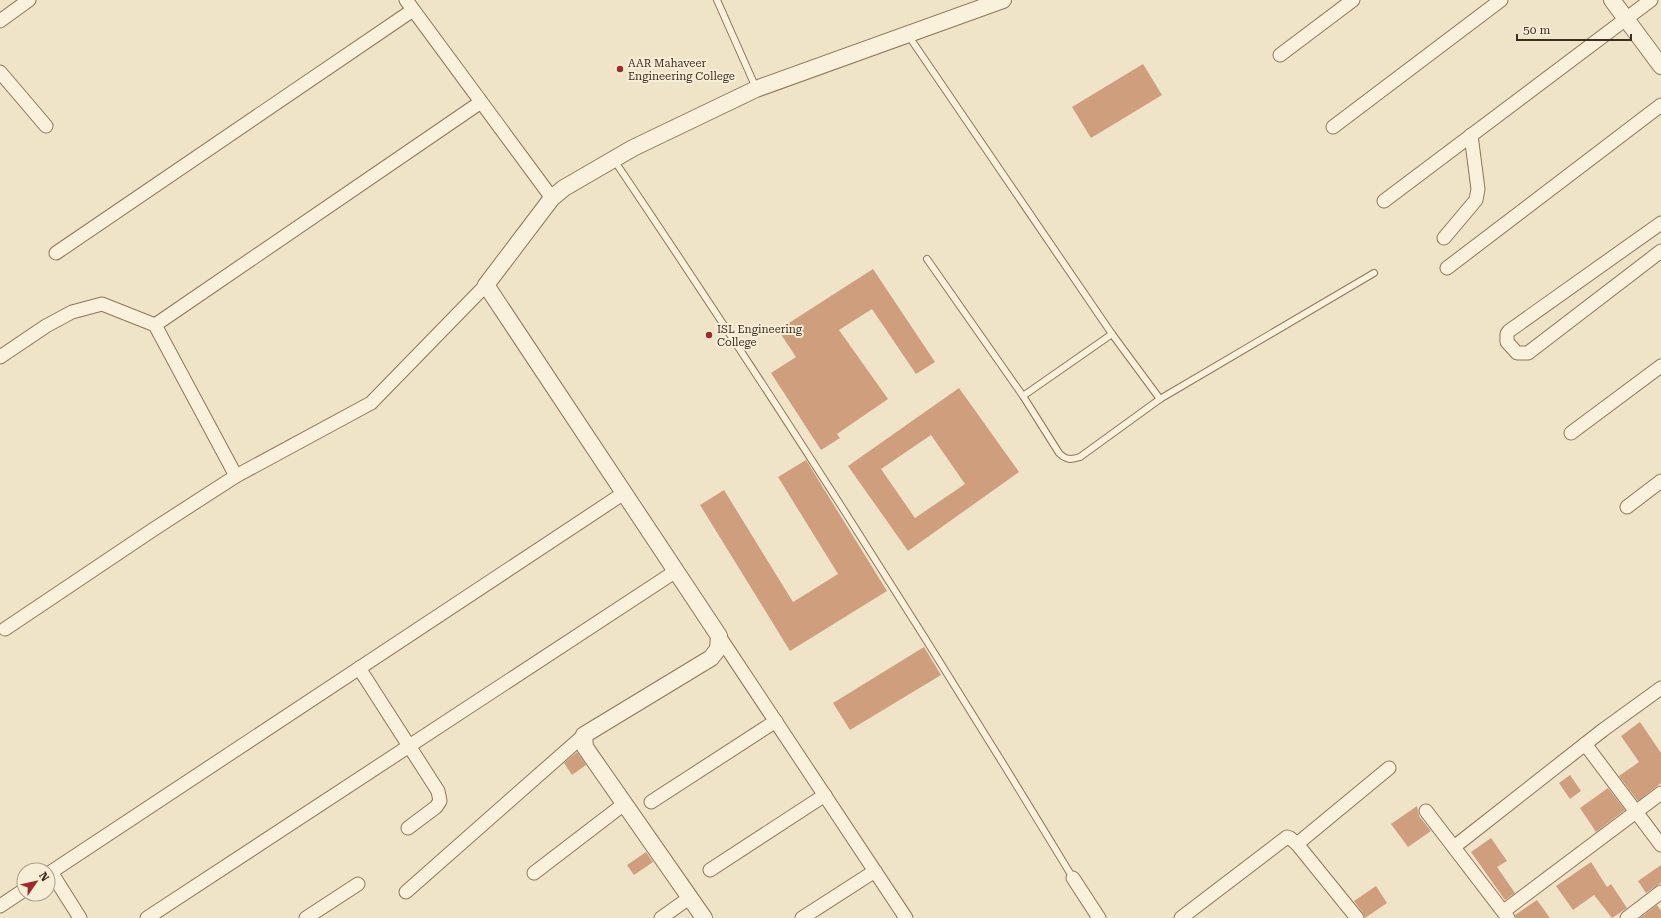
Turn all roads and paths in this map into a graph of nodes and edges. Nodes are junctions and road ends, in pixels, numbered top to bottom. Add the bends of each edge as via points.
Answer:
1 (29, 0) edge
2 (717, 0) edge
3 (1003, 0) edge
4 (1353, 0) edge
5 (1501, 0) edge
6 (1612, 0) edge
7 (1651, 0) edge
8 (410, 5) edge
9 (1626, 19) junction
10 (0, 21) edge
11 (908, 35) junction
12 (1280, 55) dead end
13 (1661, 66) edge
14 (0, 72) edge
15 (756, 89) junction
16 (480, 102) junction
17 (1661, 105) edge
18 (46, 126) dead end
19 (1333, 127) dead end
20 (1471, 135) junction
21 (613, 159) junction
22 (552, 198) junction
23 (1384, 201) dead end
24 (1661, 223) edge
25 (1444, 238) dead end
26 (1661, 251) edge
27 (56, 253) dead end
28 (927, 259) dead end
29 (1447, 268) dead end
30 (1374, 273) dead end
31 (486, 284) junction
32 (155, 325) junction
33 (1112, 334) junction
34 (0, 357) edge
35 (1661, 366) edge
36 (1023, 396) junction
37 (1160, 399) junction
38 (1571, 433) dead end
39 (236, 476) junction
40 (1661, 481) edge
41 (624, 493) junction
42 (1627, 506) dead end
43 (676, 571) junction
44 (6, 629) dead end
45 (719, 636) junction
46 (360, 668) junction
47 (1661, 688) edge
48 (776, 721) junction
49 (584, 735) junction
50 (1585, 744) junction
51 (409, 747) junction
52 (1389, 768) dead end
53 (1661, 793) edge
54 (825, 795) junction
55 (651, 802) dead end
56 (624, 804) junction
57 (1426, 811) dead end
58 (1636, 813) junction
59 (408, 828) dead end
60 (1297, 844) junction
61 (1661, 845) edge
62 (1454, 848) junction
63 (56, 868) edge
64 (710, 870) dead end
65 (875, 871) junction
66 (534, 873) dead end
67 (1072, 878) joint
68 (56, 883) edge
69 (358, 884) dead end
70 (406, 892) dead end
71 (1661, 892) edge
72 (16, 895) edge
73 (689, 898) junction
74 (0, 906) edge
75 (1506, 915) edge
76 (80, 918) edge
77 (147, 918) edge
78 (306, 918) edge
79 (661, 918) edge
80 (704, 918) edge
81 (802, 918) edge
82 (906, 918) edge
83 (1099, 918) edge
84 (1181, 918) edge
85 (1357, 918) edge
86 (1627, 918) edge

1 - 10 street
2 - 15 lane
3 - 11 street
4 - 12 street
5 - 19 street
6 - 9 street
7 - 9 street
8 - 16 street
8 - 27 street
9 - 13 street
9 - 20 street
11 - 15 street
11 - 33 lane
14 - 18 street
15 - 21 street
16 - 22 street
16 - 32 street
17 - 29 street
20 - 23 street
20 - 25 street via 1478,189 1476,200
21 - 22 street
21 - 67 lane via 771,395 910,612
22 - 31 street
24 - 26 street via 1509,332 1508,342 1517,353 1528,353
28 - 36 lane
30 - 37 lane
31 - 39 street via 371,403
31 - 41 street
32 - 34 street via 102,304 72,312
32 - 39 street
33 - 36 lane
33 - 37 lane
35 - 38 street
36 - 37 lane via 1059,453 1065,459 1072,460 1080,457
39 - 44 street
40 - 42 street
41 - 43 street
41 - 46 street
43 - 45 street
43 - 51 street
45 - 48 street
45 - 49 street via 718,649 711,658
46 - 51 street
46 - 63 street
47 - 50 street
48 - 54 street
48 - 55 street
49 - 56 street via 589,753
49 - 70 street
50 - 58 street
50 - 62 street
51 - 59 street via 438,791 440,801 436,807
51 - 77 street
52 - 60 street
53 - 58 street
54 - 64 street
54 - 65 street
56 - 66 street
56 - 73 street
57 - 62 street
58 - 61 street
58 - 75 street
60 - 84 street via 1290,838 1284,838
60 - 85 street
62 - 75 street
65 - 81 street
65 - 82 street
67 - 83 street
68 - 76 street
69 - 78 street
71 - 86 street
72 - 74 street
73 - 79 street
73 - 80 street

